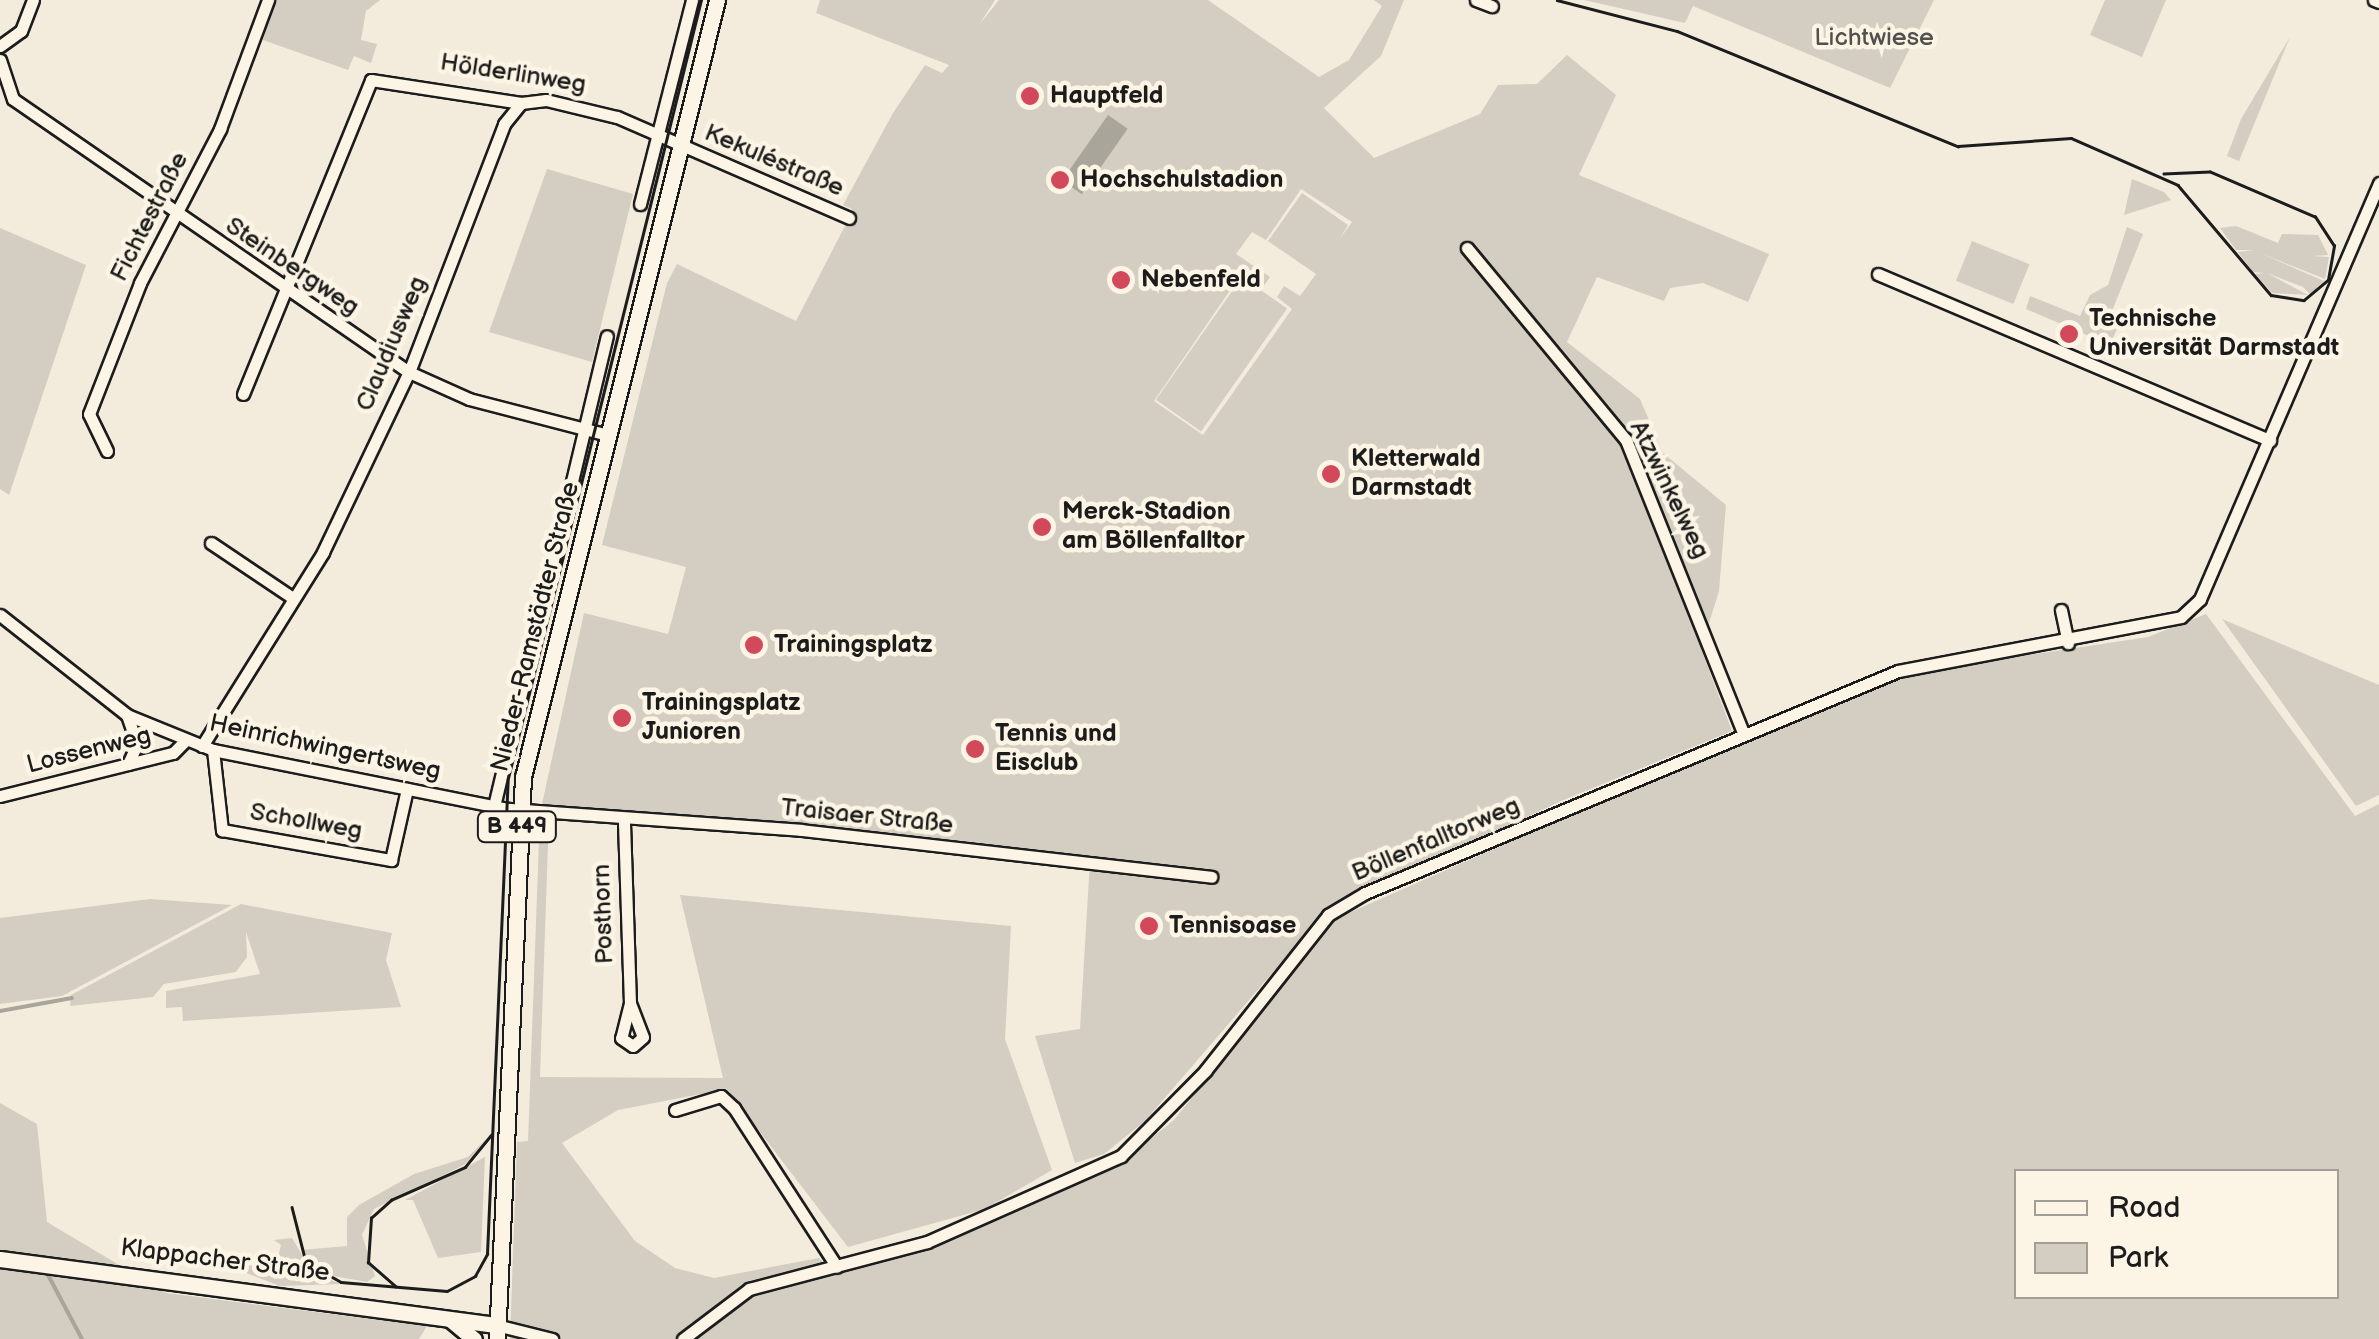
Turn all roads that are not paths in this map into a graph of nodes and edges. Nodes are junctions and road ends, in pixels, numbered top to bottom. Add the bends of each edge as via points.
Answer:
1 (33, 0) edge
2 (268, 0) edge
3 (692, 0) edge
4 (716, 0) edge
5 (1476, 0) edge
6 (1492, 6) dead end
7 (0, 46) edge
8 (0, 60) edge
9 (520, 103) junction
10 (658, 135) junction
11 (680, 145) junction
12 (2379, 183) edge
13 (640, 204) dead end
14 (175, 215) junction
15 (849, 218) dead end
16 (1467, 248) dead end
17 (1878, 274) dead end
18 (287, 292) junction
19 (607, 336) dead end
20 (409, 372) junction
21 (242, 394) dead end
22 (584, 428) junction
23 (608, 435) junction
24 (2270, 440) junction
25 (108, 451) dead end
26 (211, 543) dead end
27 (293, 598) junction
28 (2062, 610) dead end
29 (0, 615) edge
30 (2068, 642) junction
31 (128, 715) junction
32 (1743, 733) junction
33 (185, 741) junction
34 (208, 748) junction
35 (128, 764) junction
36 (407, 789) junction
37 (0, 796) edge
38 (494, 806) junction
39 (519, 807) junction
40 (624, 823) junction
41 (1210, 877) dead end
42 (630, 1003) dead end
43 (675, 1110) dead end
44 (0, 1259) edge
45 (838, 1267) junction
46 (443, 1315) junction
47 (496, 1332) edge
48 (474, 1339) edge
49 (552, 1339) edge
50 (683, 1339) edge

1 - 7 street via 20,32
2 - 14 street, Fichtestraße via 220,129
3 - 10 street
4 - 11 main road, Nieder-Ramstädter Straße / B 449
5 - 6 street
8 - 14 street, Steinbergweg via 13,99
9 - 10 street, Hölderlinweg via 579,106
9 - 18 street, Hölderlinweg via 371,80
9 - 20 street, Claudiusweg via 504,124
10 - 11 street, Hölderlinweg
10 - 13 street
11 - 15 street, Kekuléstraße
11 - 23 main road, Nieder-Ramstädter Straße / B 449
12 - 24 street
14 - 18 street, Steinbergweg
14 - 25 street, Fichtestraße via 89,414
16 - 32 street, Atzwinkelweg via 1626,440
17 - 24 street
18 - 20 street, Steinbergweg
18 - 21 street, Hölderlinweg
19 - 22 street, Nieder-Ramstädter Straße
20 - 22 street, Steinbergweg via 469,398
20 - 27 street, Claudiusweg
22 - 23 street, Steinbergweg
22 - 38 street, Nieder-Ramstädter Straße
23 - 39 main road, Nieder-Ramstädter Straße / B 449
24 - 30 street, Böllenfalltorweg via 2200,599 2168,623
26 - 27 street
27 - 34 street, Claudiusweg
28 - 30 street
29 - 31 street, Heinrichwingertsweg
30 - 32 street, Böllenfalltorweg via 1916,665
31 - 33 street, Heinrichwingertsweg
31 - 35 street via 137,744
32 - 45 street, Böllenfalltorweg via 1343,904 1166,1116 1120,1156 942,1236
33 - 34 street, Heinrichwingertsweg
33 - 35 street, Lossenweg via 173,753
34 - 36 street, Heinrichwingertsweg
34 - 36 street, Schollweg via 222,830 391,860
35 - 37 street, Lossenweg
36 - 38 street, Heinrichwingertsweg
38 - 39 street, Heinrichwingertsweg
39 - 40 street, Traisaer Straße
39 - 47 main road, Nieder-Ramstädter Straße / B 449
40 - 41 street, Traisaer Straße via 800,830
40 - 42 street, Posthorn
43 - 45 street via 721,1096 734,1108
44 - 46 main road, Klappacher Straße
45 - 50 street, Böllenfalltorweg via 749,1290
46 - 47 main road, Klappacher Straße
46 - 48 main road
47 - 49 street

